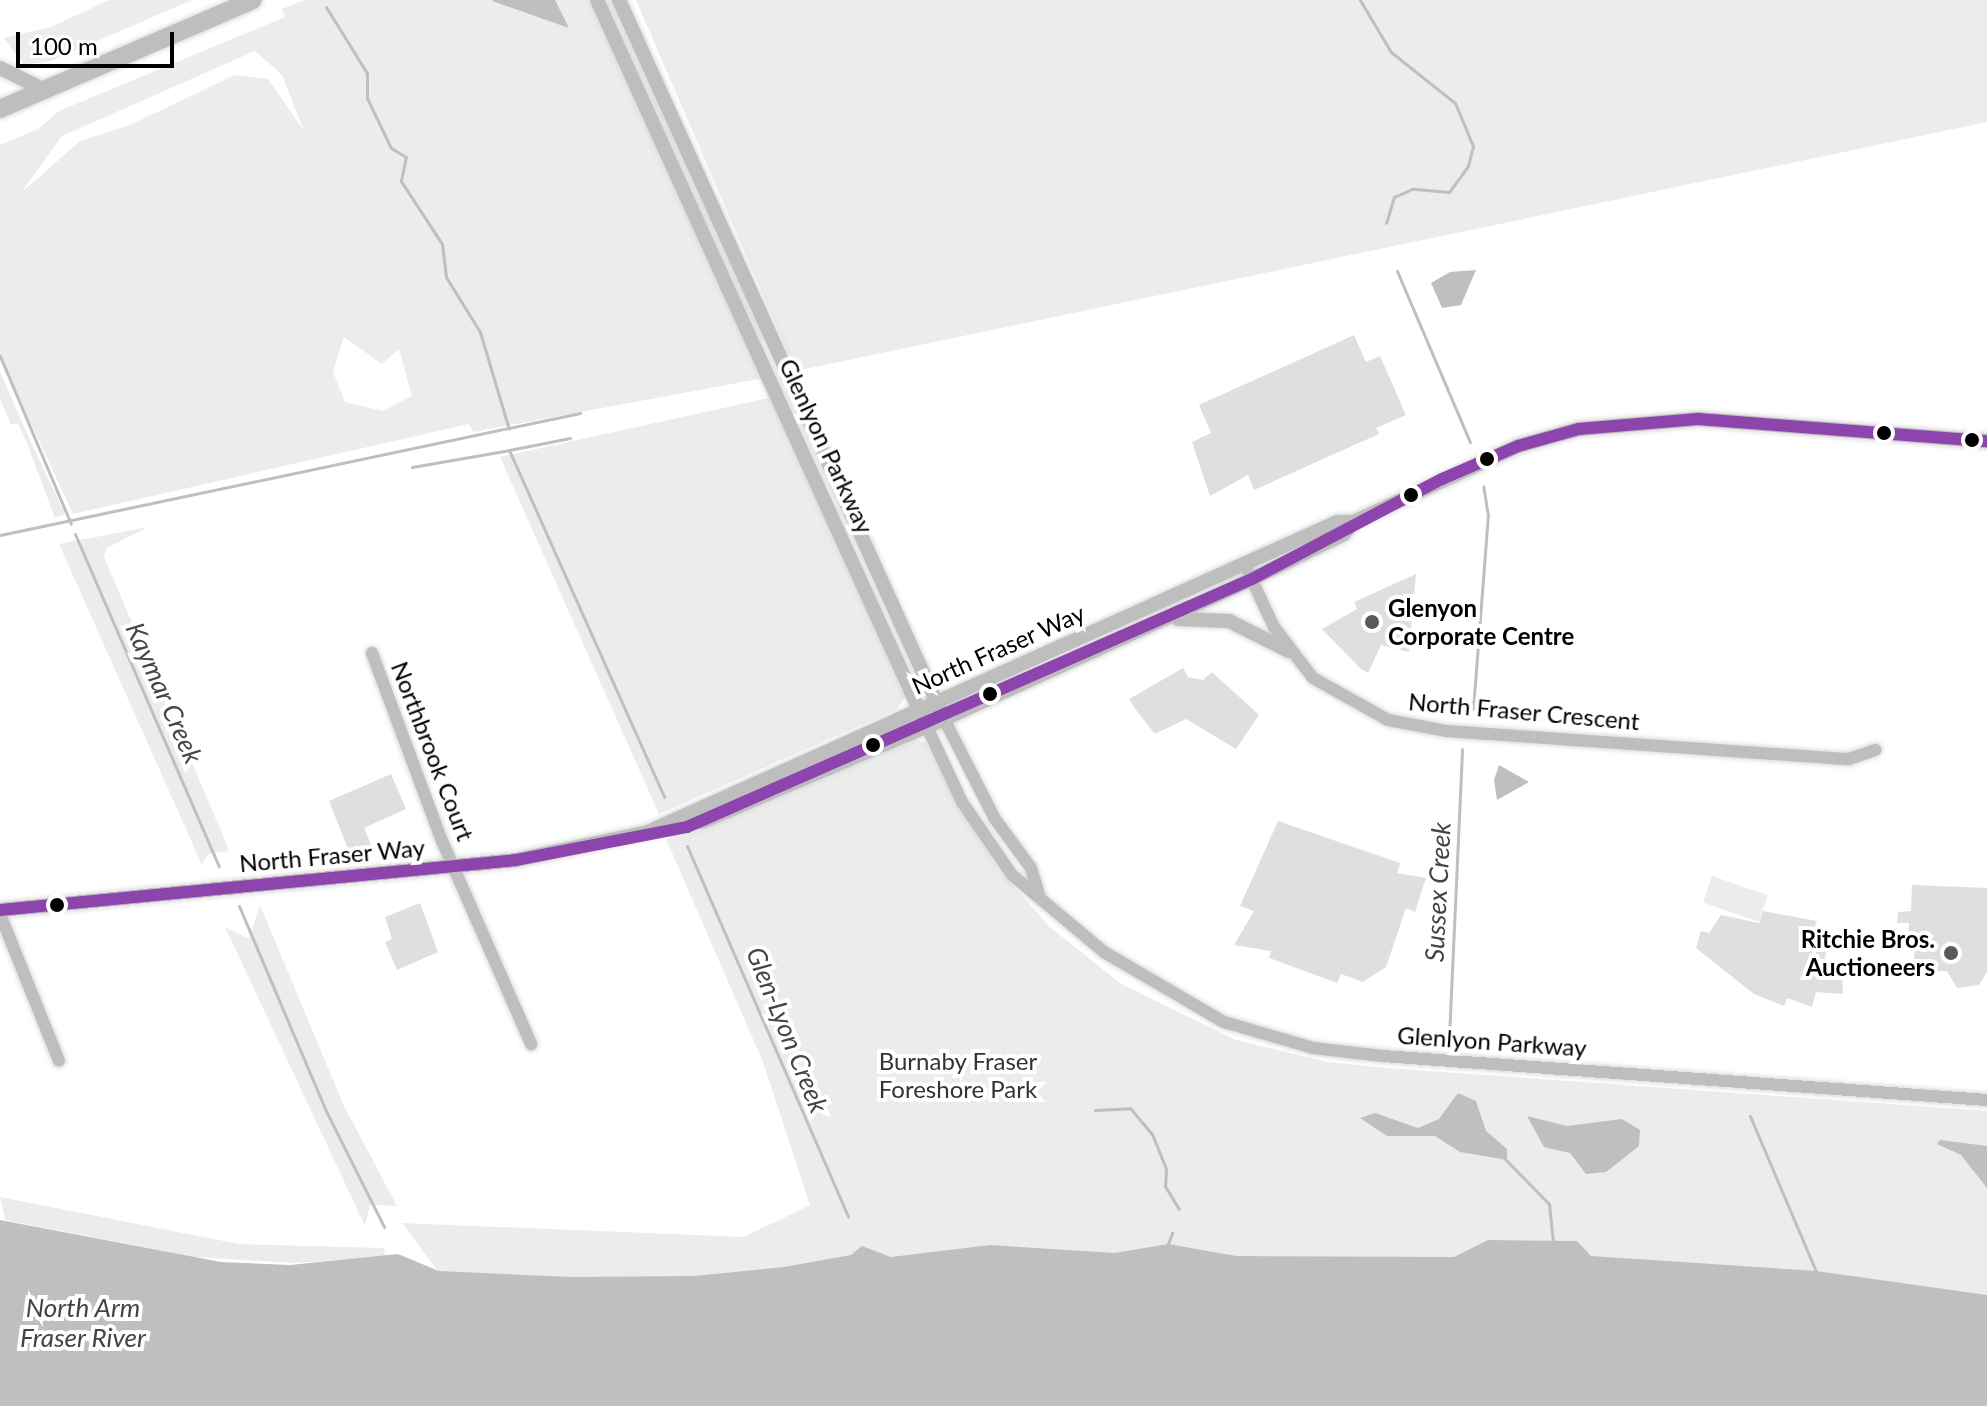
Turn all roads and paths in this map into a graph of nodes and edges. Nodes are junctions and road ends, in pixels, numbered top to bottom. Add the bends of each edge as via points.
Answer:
1 (253, 0) edge
2 (597, 0) edge
3 (619, 0) edge
4 (0, 68) edge
5 (45, 90) junction
6 (0, 109) edge
7 (1987, 441) edge
8 (1353, 522) junction
9 (1244, 563) junction
10 (1252, 579) junction
11 (1158, 622) junction
12 (1289, 651) junction
13 (372, 653) dead end
14 (935, 700) junction
15 (920, 707) junction
16 (944, 719) junction
17 (927, 727) junction
18 (1875, 750) dead end
19 (665, 826) junction
20 (454, 866) junction
21 (1039, 894) junction
22 (0, 912) edge
23 (531, 1044) dead end
24 (59, 1061) dead end
25 (1987, 1100) edge

1 - 5 main road
2 - 15 street, Glenlyon Parkway
3 - 14 street, Glenlyon Parkway
4 - 5 street
5 - 6 main road
7 - 8 street, North Fraser Way via 1698,419 1603,425 1518,446
8 - 9 street, North Fraser Way via 1337,522
8 - 10 street, North Fraser Way via 1344,534
9 - 10 street, North Fraser Crescent
9 - 14 street, North Fraser Way
10 - 11 street, North Fraser Way
10 - 12 street, North Fraser Crescent
11 - 12 street via 1196,616 1229,621
11 - 16 street, North Fraser Way
12 - 18 street, North Fraser Crescent via 1343,699 1422,728 1849,759
13 - 20 street, Northbrook Court
14 - 15 street, North Fraser Way
14 - 16 street, Glenlyon Parkway
15 - 17 street, Glenlyon Parkway
15 - 19 street, North Fraser Way
16 - 17 street, North Fraser Way
16 - 21 street, Glenlyon Parkway via 995,819 1031,868
17 - 19 street, North Fraser Way via 704,821
17 - 21 street, Glenlyon Parkway via 983,838 1012,875
19 - 20 street, North Fraser Way via 575,850
20 - 22 street, North Fraser Way
20 - 23 street, Northbrook Court
21 - 25 street, Glenlyon Parkway via 1104,952 1153,985 1224,1022 1313,1048
22 - 24 street

